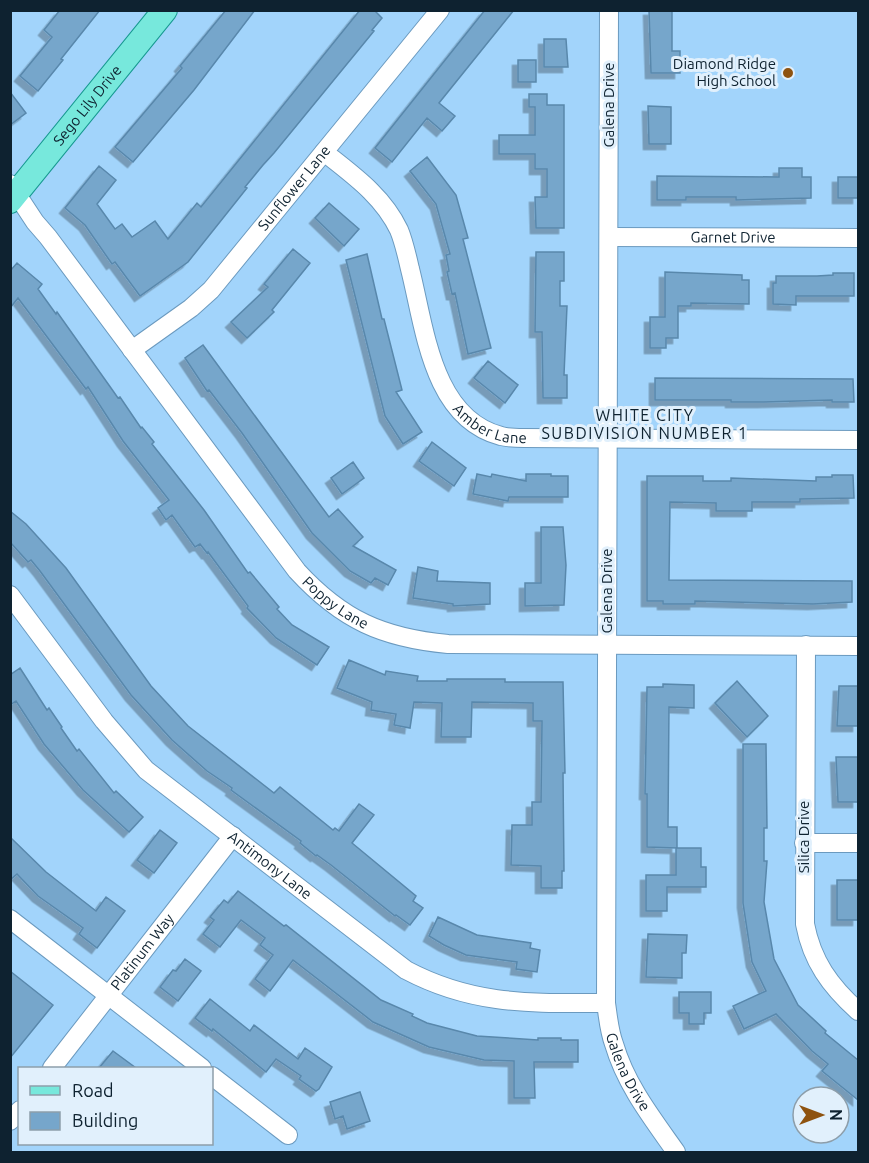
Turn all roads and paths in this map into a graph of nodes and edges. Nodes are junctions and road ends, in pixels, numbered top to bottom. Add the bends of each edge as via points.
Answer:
1 (165, 10) edge
2 (440, 10) edge
3 (609, 10) edge
4 (324, 152) junction
5 (13, 193) edge
6 (609, 237) junction
7 (858, 238) edge
8 (132, 350) junction
9 (608, 439) junction
10 (858, 440) edge
11 (10, 595) edge
12 (607, 645) junction
13 (806, 645) junction
14 (858, 646) edge
15 (233, 836) junction
16 (804, 843) junction
17 (858, 843) edge
18 (10, 919) edge
19 (108, 996) junction
20 (606, 1002) junction
21 (858, 1011) edge
22 (53, 1067) edge
23 (201, 1067) edge
24 (213, 1077) edge
25 (288, 1135) dead end
26 (676, 1152) edge

1 - 5 main road, Sego Lily Drive
2 - 4 street, Sunflower Lane
3 - 6 street, Galena Drive
4 - 8 street, Sunflower Lane via 211,290
4 - 9 street, Amber Lane via 371,190 400,231 434,366 444,391 460,412 501,436
5 - 8 street, Poppy Lane
6 - 7 street, Garnet Drive
6 - 9 street, Galena Drive
8 - 12 street, Poppy Lane via 297,571 340,611 367,626 420,641
9 - 10 street, Amber Lane
9 - 12 street, Galena Drive
11 - 15 street, Antimony Lane via 104,721 146,770
12 - 13 street, Poppy Lane
12 - 20 street, Galena Drive
13 - 14 street, Poppy Lane
13 - 16 street, Silica Drive
15 - 19 street, Platinum Way
15 - 20 street, Antimony Lane via 382,953 433,984 492,1000
16 - 17 street
16 - 21 street, Silica Drive via 808,942 830,983
18 - 19 street
19 - 22 street, Platinum Way
19 - 23 street
20 - 26 street, Galena Drive via 623,1070
24 - 25 street

